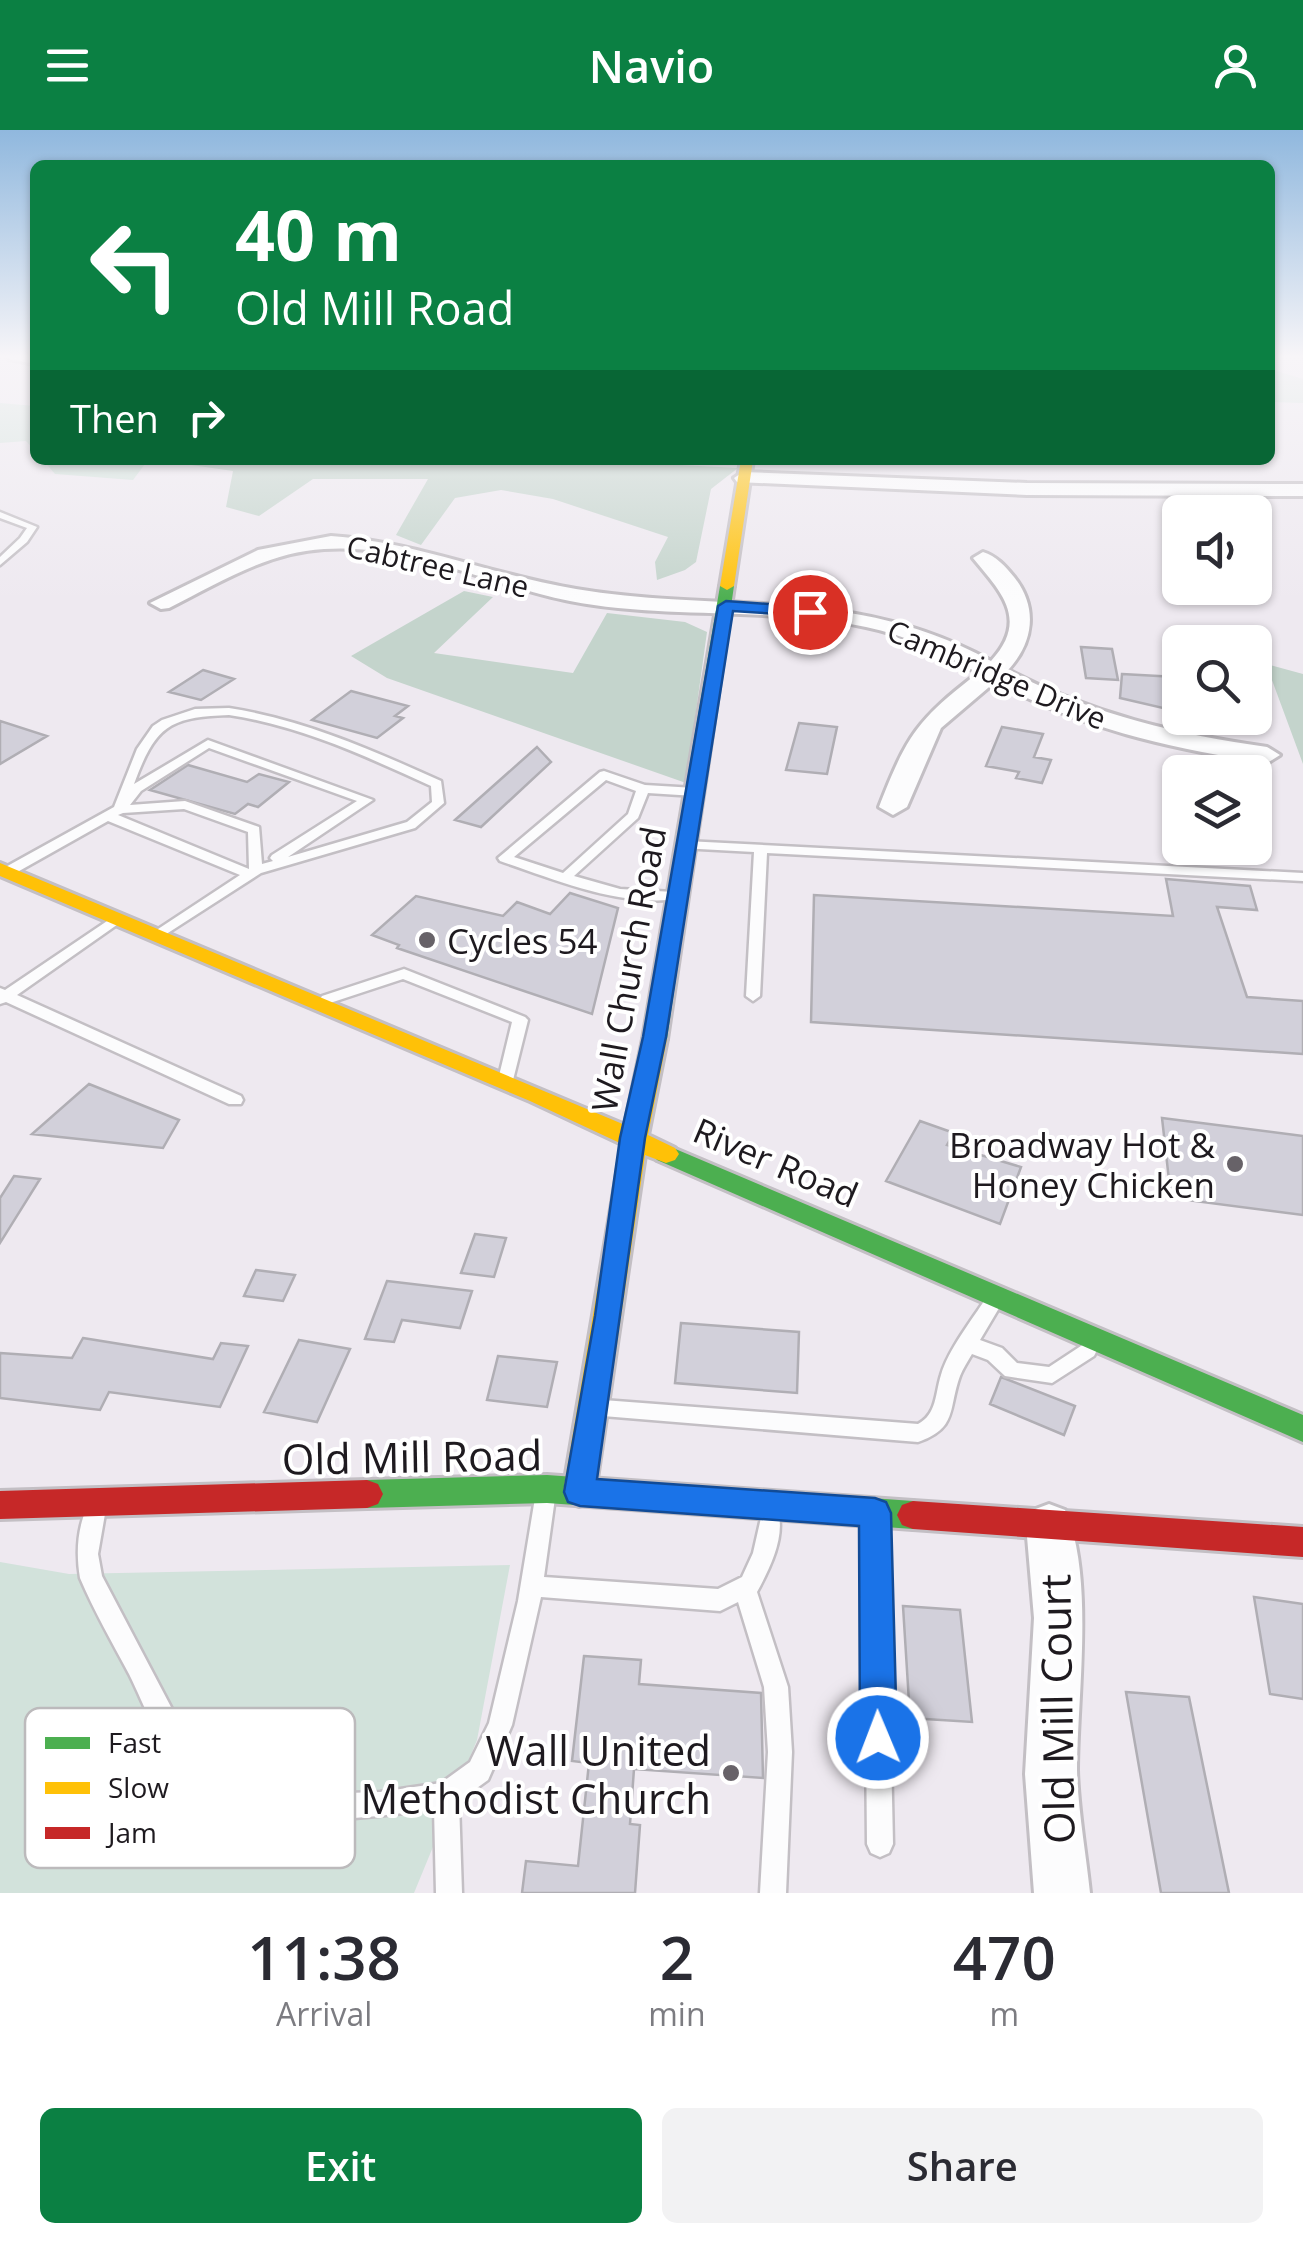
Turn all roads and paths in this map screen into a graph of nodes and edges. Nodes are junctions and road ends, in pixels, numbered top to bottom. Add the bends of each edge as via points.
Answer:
1 (745, 469) edge
2 (1303, 490) edge
3 (0, 514) edge
4 (983, 558) dead end
5 (0, 562) edge
6 (162, 602) dead end
7 (726, 606) junction
8 (994, 671) junction
9 (1267, 755) dead end
10 (644, 789) junction
11 (695, 792) junction
12 (892, 807) dead end
13 (114, 812) junction
14 (686, 845) junction
15 (761, 848) junction
16 (4, 871) edge
17 (252, 872) junction
18 (1303, 876) edge
19 (565, 878) junction
20 (678, 896) junction
21 (116, 919) junction
22 (157, 936) junction
23 (2, 996) edge
24 (753, 996) dead end
25 (314, 1003) junction
26 (505, 1084) junction
27 (235, 1100) dead end
28 (633, 1138) junction
29 (997, 1296) junction
30 (1101, 1340) junction
31 (968, 1344) junction
32 (594, 1407) junction
33 (1303, 1429) edge
34 (547, 1489) junction
35 (580, 1492) junction
36 (98, 1502) junction
37 (0, 1505) edge
38 (772, 1505) junction
39 (875, 1513) junction
40 (1050, 1525) junction
41 (1303, 1542) edge
42 (531, 1586) junction
43 (744, 1587) junction
44 (158, 1708) edge
45 (446, 1795) junction
46 (355, 1805) edge
47 (880, 1844) dead end
48 (449, 1893) edge
49 (773, 1893) edge
50 (1062, 1893) edge

1 - 2 street via 1027,489
1 - 7 main road, Wall Church Road
3 - 5 lane via 32,527
4 - 8 street via 1007,580 1022,621 1015,644
6 - 7 street, Cabtree Lane via 255,559 329,542 396,550 578,596
7 - 8 street, Cambridge Drive via 870,621 933,640
7 - 11 main road, Wall Church Road
8 - 9 street, Cambridge Drive via 1111,724
8 - 12 street via 931,725
10 - 11 lane
10 - 19 lane via 634,816
10 - 19 lane via 604,775 505,858
11 - 14 main road, Wall Church Road
13 - 16 lane
13 - 17 lane
13 - 17 lane via 185,805 254,830
13 - 17 lane via 137,788 208,744 367,800
13 - 17 lane via 163,723 197,711 251,712 437,784 438,802 411,825
14 - 15 lane
14 - 20 main road, Wall Church Road
15 - 18 lane
15 - 24 lane
16 - 21 main road, River Road
17 - 22 lane
19 - 20 lane via 619,893
20 - 28 main road, Wall Church Road
21 - 22 main road, River Road
21 - 23 lane
22 - 25 main road, River Road
23 - 27 lane
25 - 26 main road, River Road
25 - 26 lane via 404,974 520,1020
26 - 28 main road, River Road
28 - 29 main road, River Road
28 - 32 main road, Wall Church Road
29 - 30 main road, River Road
29 - 31 lane
30 - 31 lane via 1052,1375 1012,1370 995,1354
30 - 33 main road, River Road
31 - 32 lane via 951,1372 941,1416 918,1434
32 - 35 main road, Wall Church Road
34 - 35 main road, Old Mill Road
34 - 36 main road, Old Mill Road
34 - 42 lane
35 - 38 main road, Old Mill Road
36 - 37 main road, Old Mill Road
36 - 44 lane via 88,1554 91,1578
38 - 39 main road, Old Mill Road
38 - 43 lane via 764,1553
39 - 40 main road, Old Mill Road
39 - 47 lane
40 - 41 main road, Old Mill Road
40 - 50 street, Old Mill Court via 1058,1618 1051,1774
42 - 43 lane via 720,1600
42 - 45 lane via 500,1725 478,1771
43 - 49 lane via 776,1687
45 - 46 lane
45 - 48 lane

